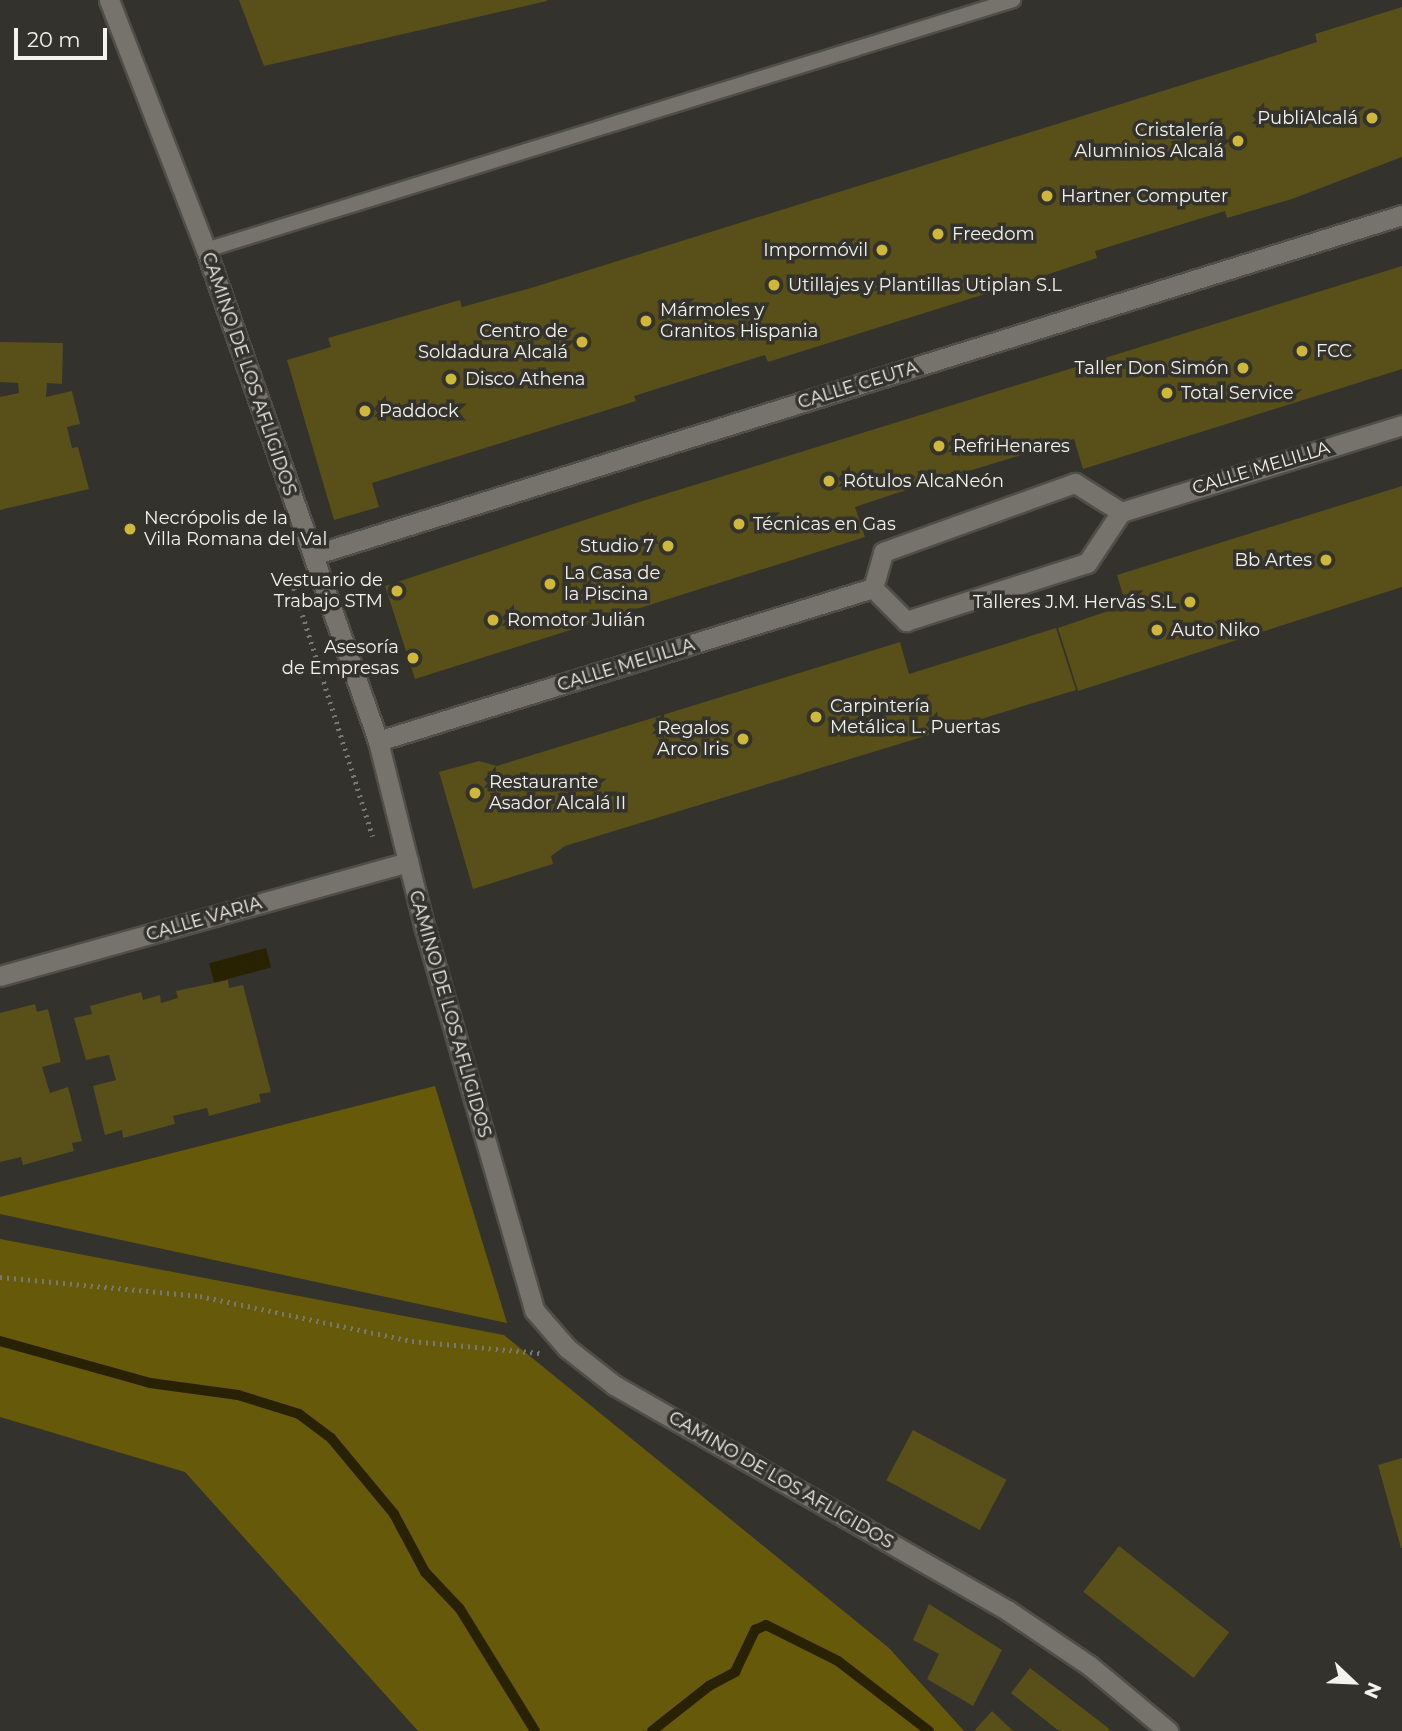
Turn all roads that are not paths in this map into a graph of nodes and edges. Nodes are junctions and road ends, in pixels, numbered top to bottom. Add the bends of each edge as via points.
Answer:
1 (108, 0) edge
2 (1013, 0) edge
3 (1402, 215) edge
4 (206, 250) junction
5 (1402, 425) edge
6 (1121, 512) junction
7 (313, 555) junction
8 (873, 589) junction
9 (378, 741) junction
10 (408, 862) junction
11 (0, 975) edge
12 (1168, 1731) edge

1 - 4 street, CAMINO DE LOS AFLIGIDOS
2 - 4 lane
3 - 7 street, CALLE CEUTA
4 - 7 street, CAMINO DE LOS AFLIGIDOS
5 - 6 street, CALLE MELILLA
6 - 8 street via 1075,483 883,552
6 - 8 street via 1087,563 906,621
7 - 9 street, CAMINO DE LOS AFLIGIDOS
8 - 9 street, CALLE MELILLA
9 - 10 street, CAMINO DE LOS AFLIGIDOS
10 - 11 street, CALLE VARIA
10 - 12 street, CAMINO DE LOS AFLIGIDOS via 534,1310 567,1348 614,1385 1007,1610 1090,1666

